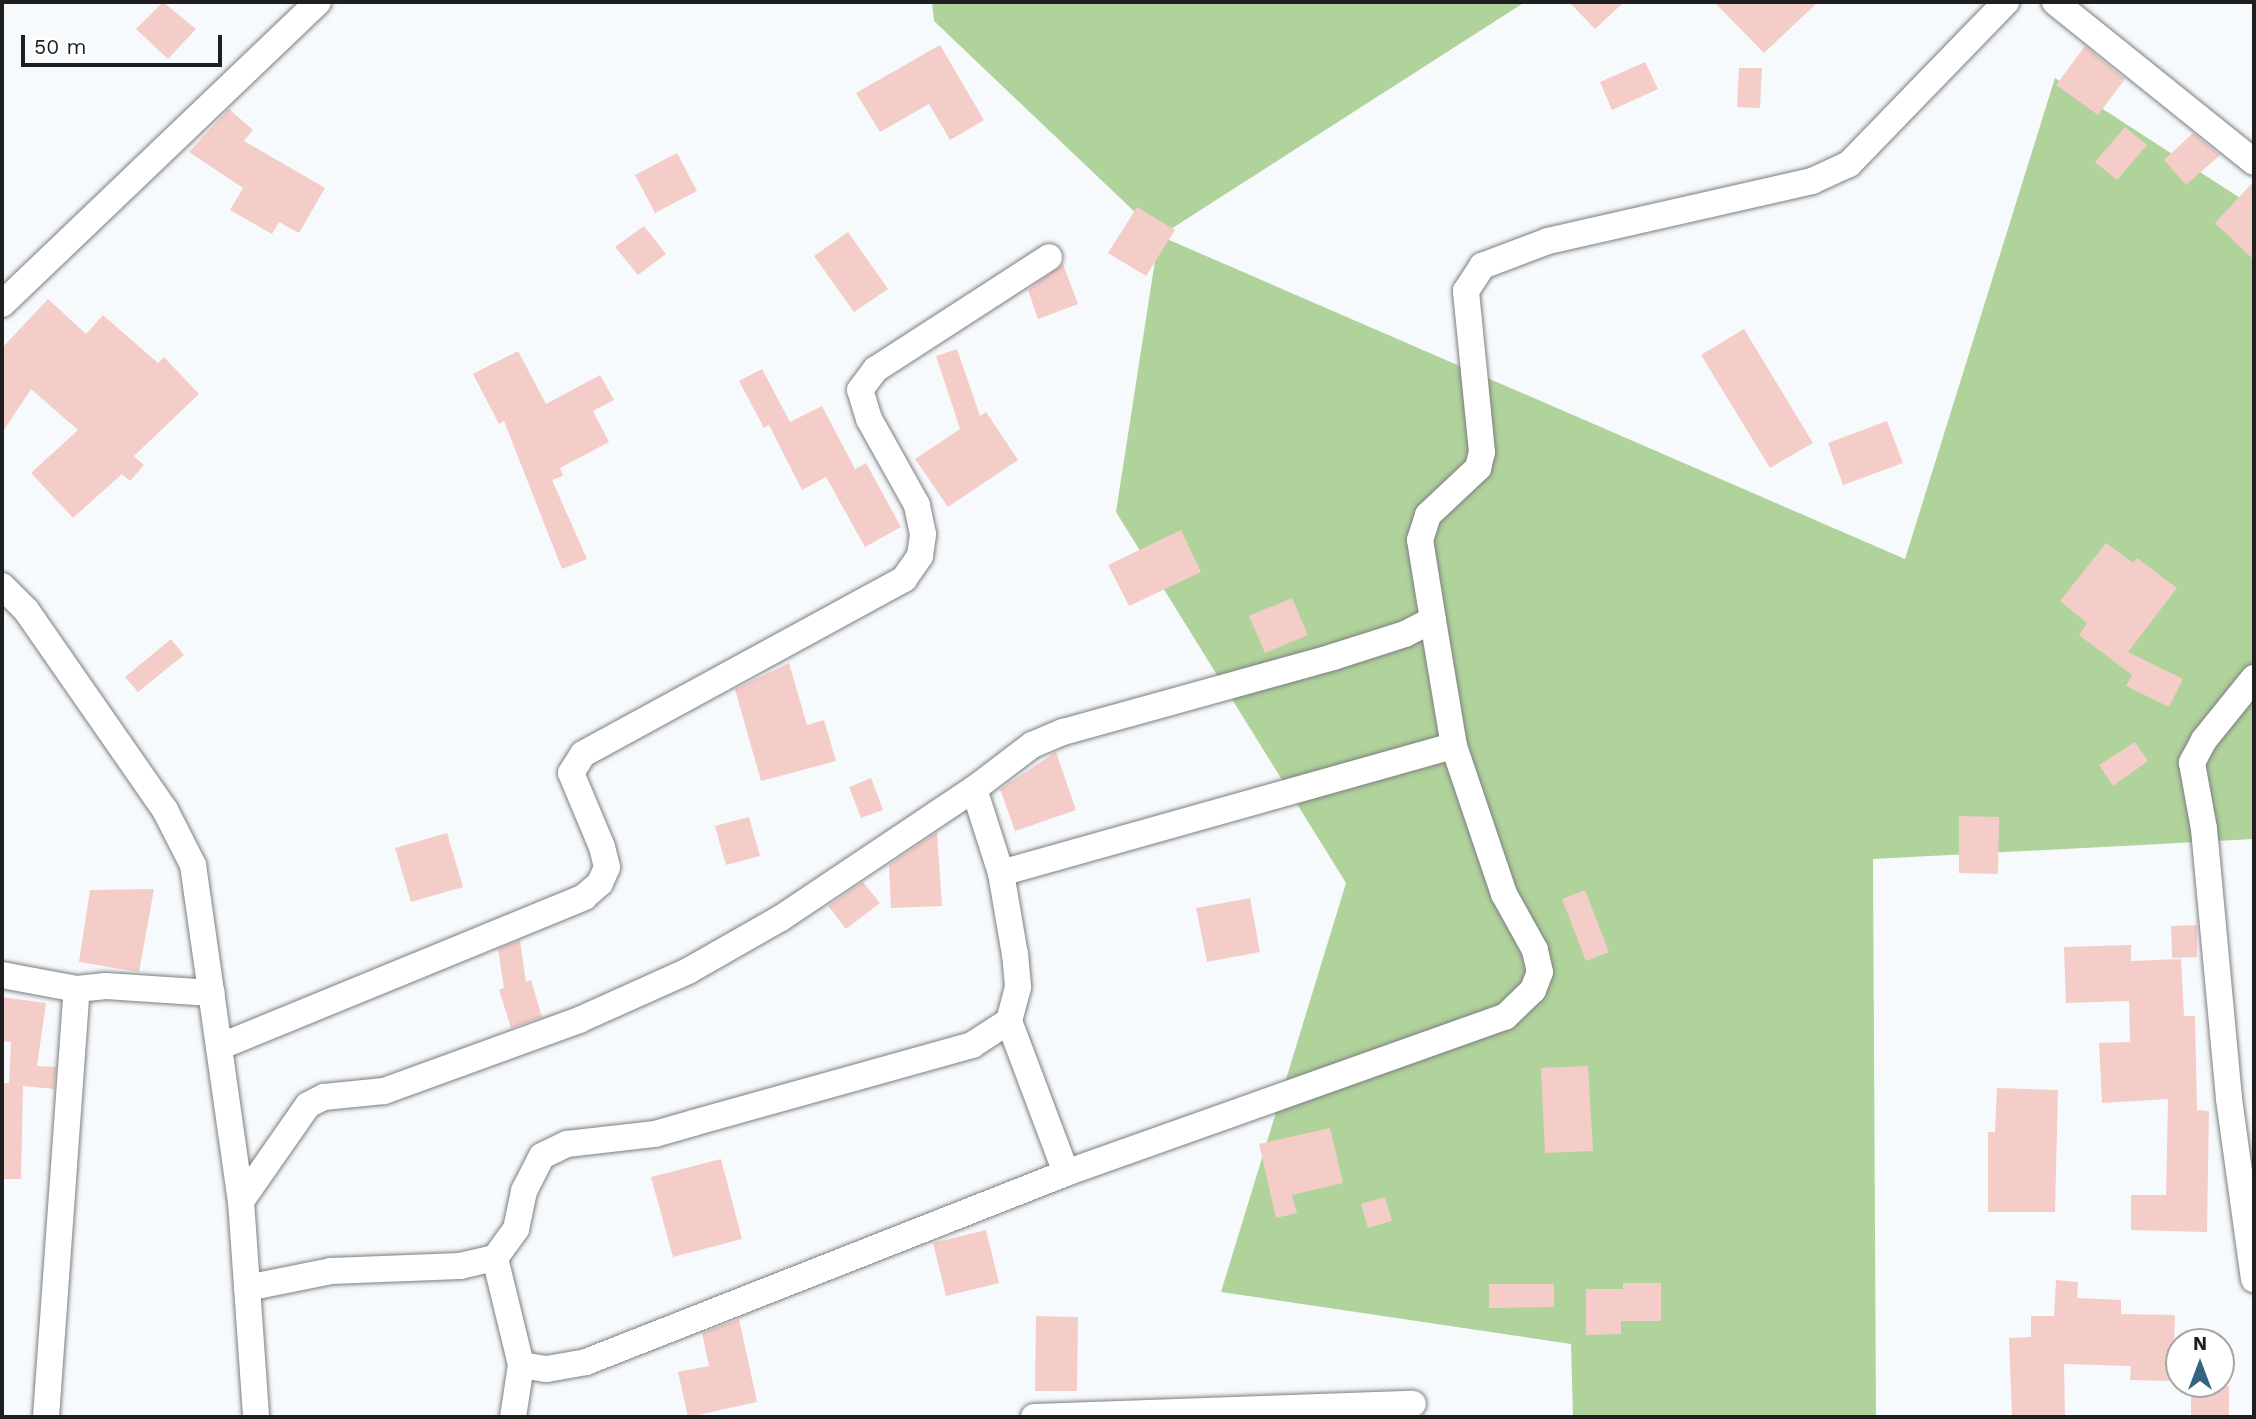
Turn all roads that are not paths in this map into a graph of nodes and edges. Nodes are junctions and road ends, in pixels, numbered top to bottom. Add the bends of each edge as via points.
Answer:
1 (318, 2) edge
2 (2006, 2) edge
3 (2055, 2) edge
4 (2254, 162) edge
5 (1049, 257) dead end
6 (2, 304) edge
7 (2, 586) edge
8 (1433, 620) junction
9 (2254, 678) edge
10 (1454, 746) junction
11 (974, 789) junction
12 (1001, 873) junction
13 (2, 975) edge
14 (77, 989) junction
15 (212, 993) junction
16 (1009, 1021) junction
17 (219, 1047) junction
18 (1066, 1173) junction
19 (241, 1201) junction
20 (495, 1258) junction
21 (2254, 1279) edge
22 (247, 1288) junction
23 (522, 1365) junction
24 (1413, 1404) dead end
25 (1195, 1415) edge
26 (47, 1417) edge
27 (256, 1417) edge
28 (513, 1417) edge
29 (1034, 1417) edge

1 - 6 street
2 - 8 street via 1849,164 1812,181 1548,241 1482,267 1466,291 1482,452 1478,468 1428,515 1420,540
3 - 4 street
5 - 17 street via 876,369 860,390 869,419 917,505 923,534 920,556 904,579 583,754 570,774 602,847 607,867 600,883 584,897
7 - 15 street via 26,610 164,810 193,865
8 - 10 street
8 - 11 street via 1333,657 1063,732 1032,745
9 - 21 street via 2204,740 2192,763 2204,829 2229,1100
10 - 12 street
10 - 18 street via 1504,894 1535,950 1540,972 1533,990 1505,1017
11 - 12 street
11 - 19 street via 781,918 688,971 579,1020 384,1091 324,1097 308,1105
12 - 16 street via 1018,986
13 - 14 street
14 - 15 street via 106,986
14 - 26 street
15 - 17 street
16 - 18 street
16 - 20 street via 972,1045 680,1127 567,1144 542,1156 524,1191 516,1229
17 - 19 street
18 - 23 street via 586,1362 547,1369
19 - 22 street
20 - 22 street via 460,1266 331,1271
20 - 23 street
22 - 27 street
23 - 28 street
24 - 25 street
25 - 29 street

